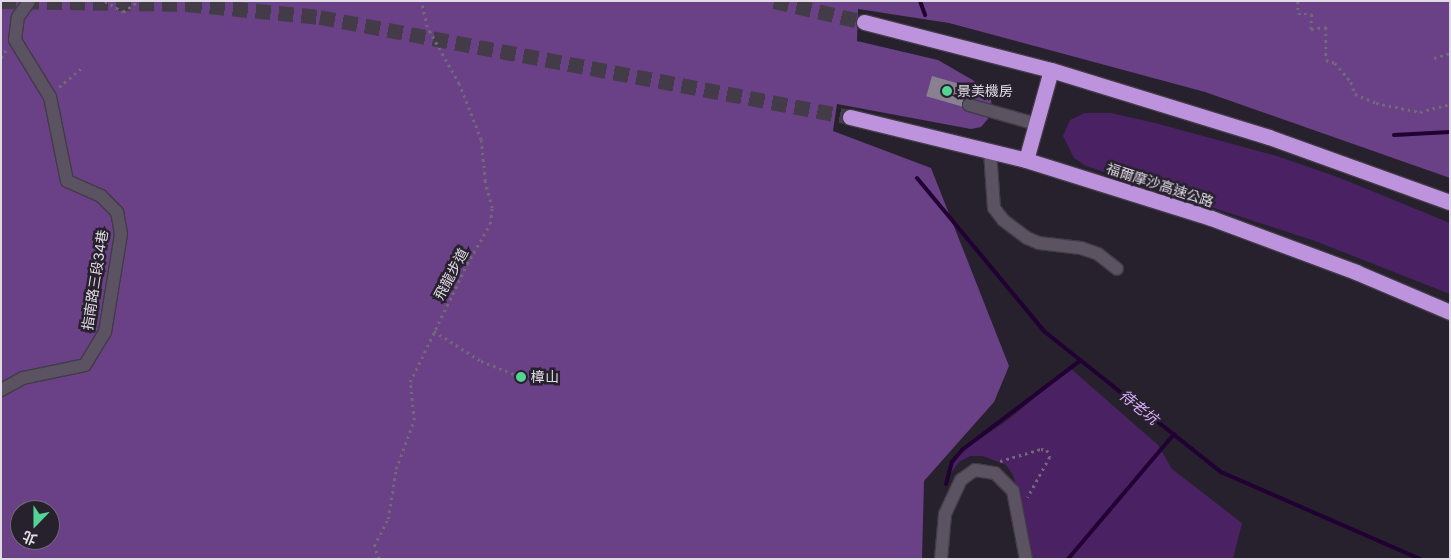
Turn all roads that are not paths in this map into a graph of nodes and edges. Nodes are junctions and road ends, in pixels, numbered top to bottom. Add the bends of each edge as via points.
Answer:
1 (29, 1) edge
2 (864, 22) tunnel mouth
3 (1051, 70) junction
4 (969, 105) dead end
5 (850, 117) tunnel mouth
6 (1036, 124) junction
7 (990, 151) junction
8 (1026, 160) junction
9 (1450, 202) edge
10 (1117, 269) dead end
11 (1450, 312) edge
12 (1, 390) edge
13 (941, 559) edge
14 (1026, 559) edge

1 - 12 street, 指南路三段34巷 via 18,17 15,40 48,91 67,181 101,196 117,212 121,234 105,332 85,365 23,378
2 - 3 highway
3 - 6 highway
3 - 9 highway via 1270,137
4 - 6 street
5 - 7 highway, 福爾摩沙高速公路
6 - 8 highway
7 - 8 highway, 福爾摩沙高速公路
7 - 10 street via 994,208 1003,220 1027,238 1039,243 1081,248 1098,254
8 - 11 highway, 福爾摩沙高速公路 via 1211,218 1356,272
13 - 14 street via 945,514 961,480 975,470 994,473 1013,491

